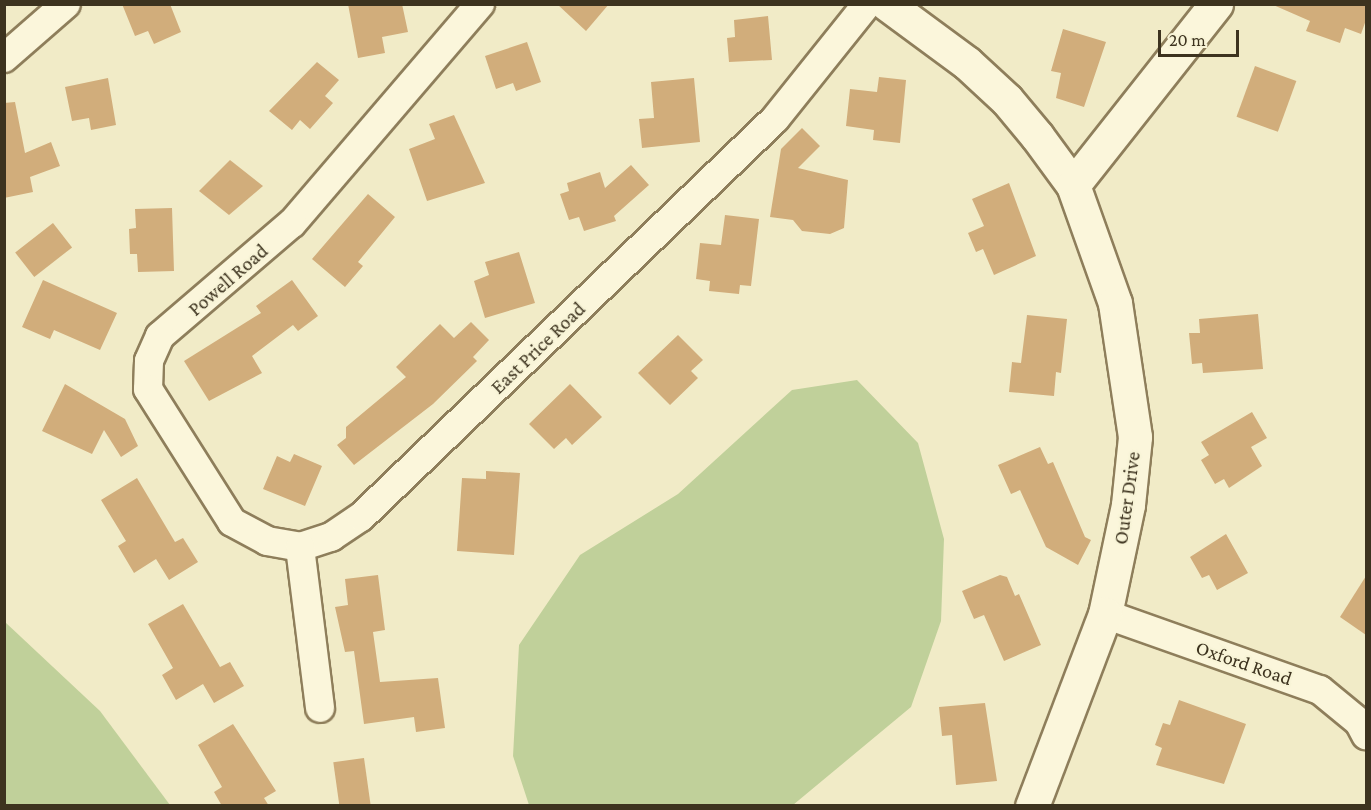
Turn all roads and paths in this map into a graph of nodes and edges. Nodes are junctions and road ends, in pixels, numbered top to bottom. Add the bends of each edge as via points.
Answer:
1 (66, 4) edge
2 (480, 4) edge
3 (867, 4) edge
4 (887, 4) edge
5 (1216, 4) edge
6 (4, 58) edge
7 (1073, 185) junction
8 (300, 547) junction
9 (1105, 614) junction
10 (320, 708) dead end
11 (1366, 735) edge
12 (1032, 806) edge

1 - 6 street
2 - 8 street, Powell Road via 292,223 160,336 148,361 148,388 232,522 267,540
3 - 8 street, East Price Road via 775,119 404,477 361,517 331,537
4 - 7 street, Outer Drive via 931,35 1007,100
5 - 7 street
7 - 9 street, Outer Drive via 1115,303 1133,413 1128,505
8 - 10 street
9 - 11 street, Oxford Road via 1320,690 1353,716
9 - 12 street, Outer Drive

